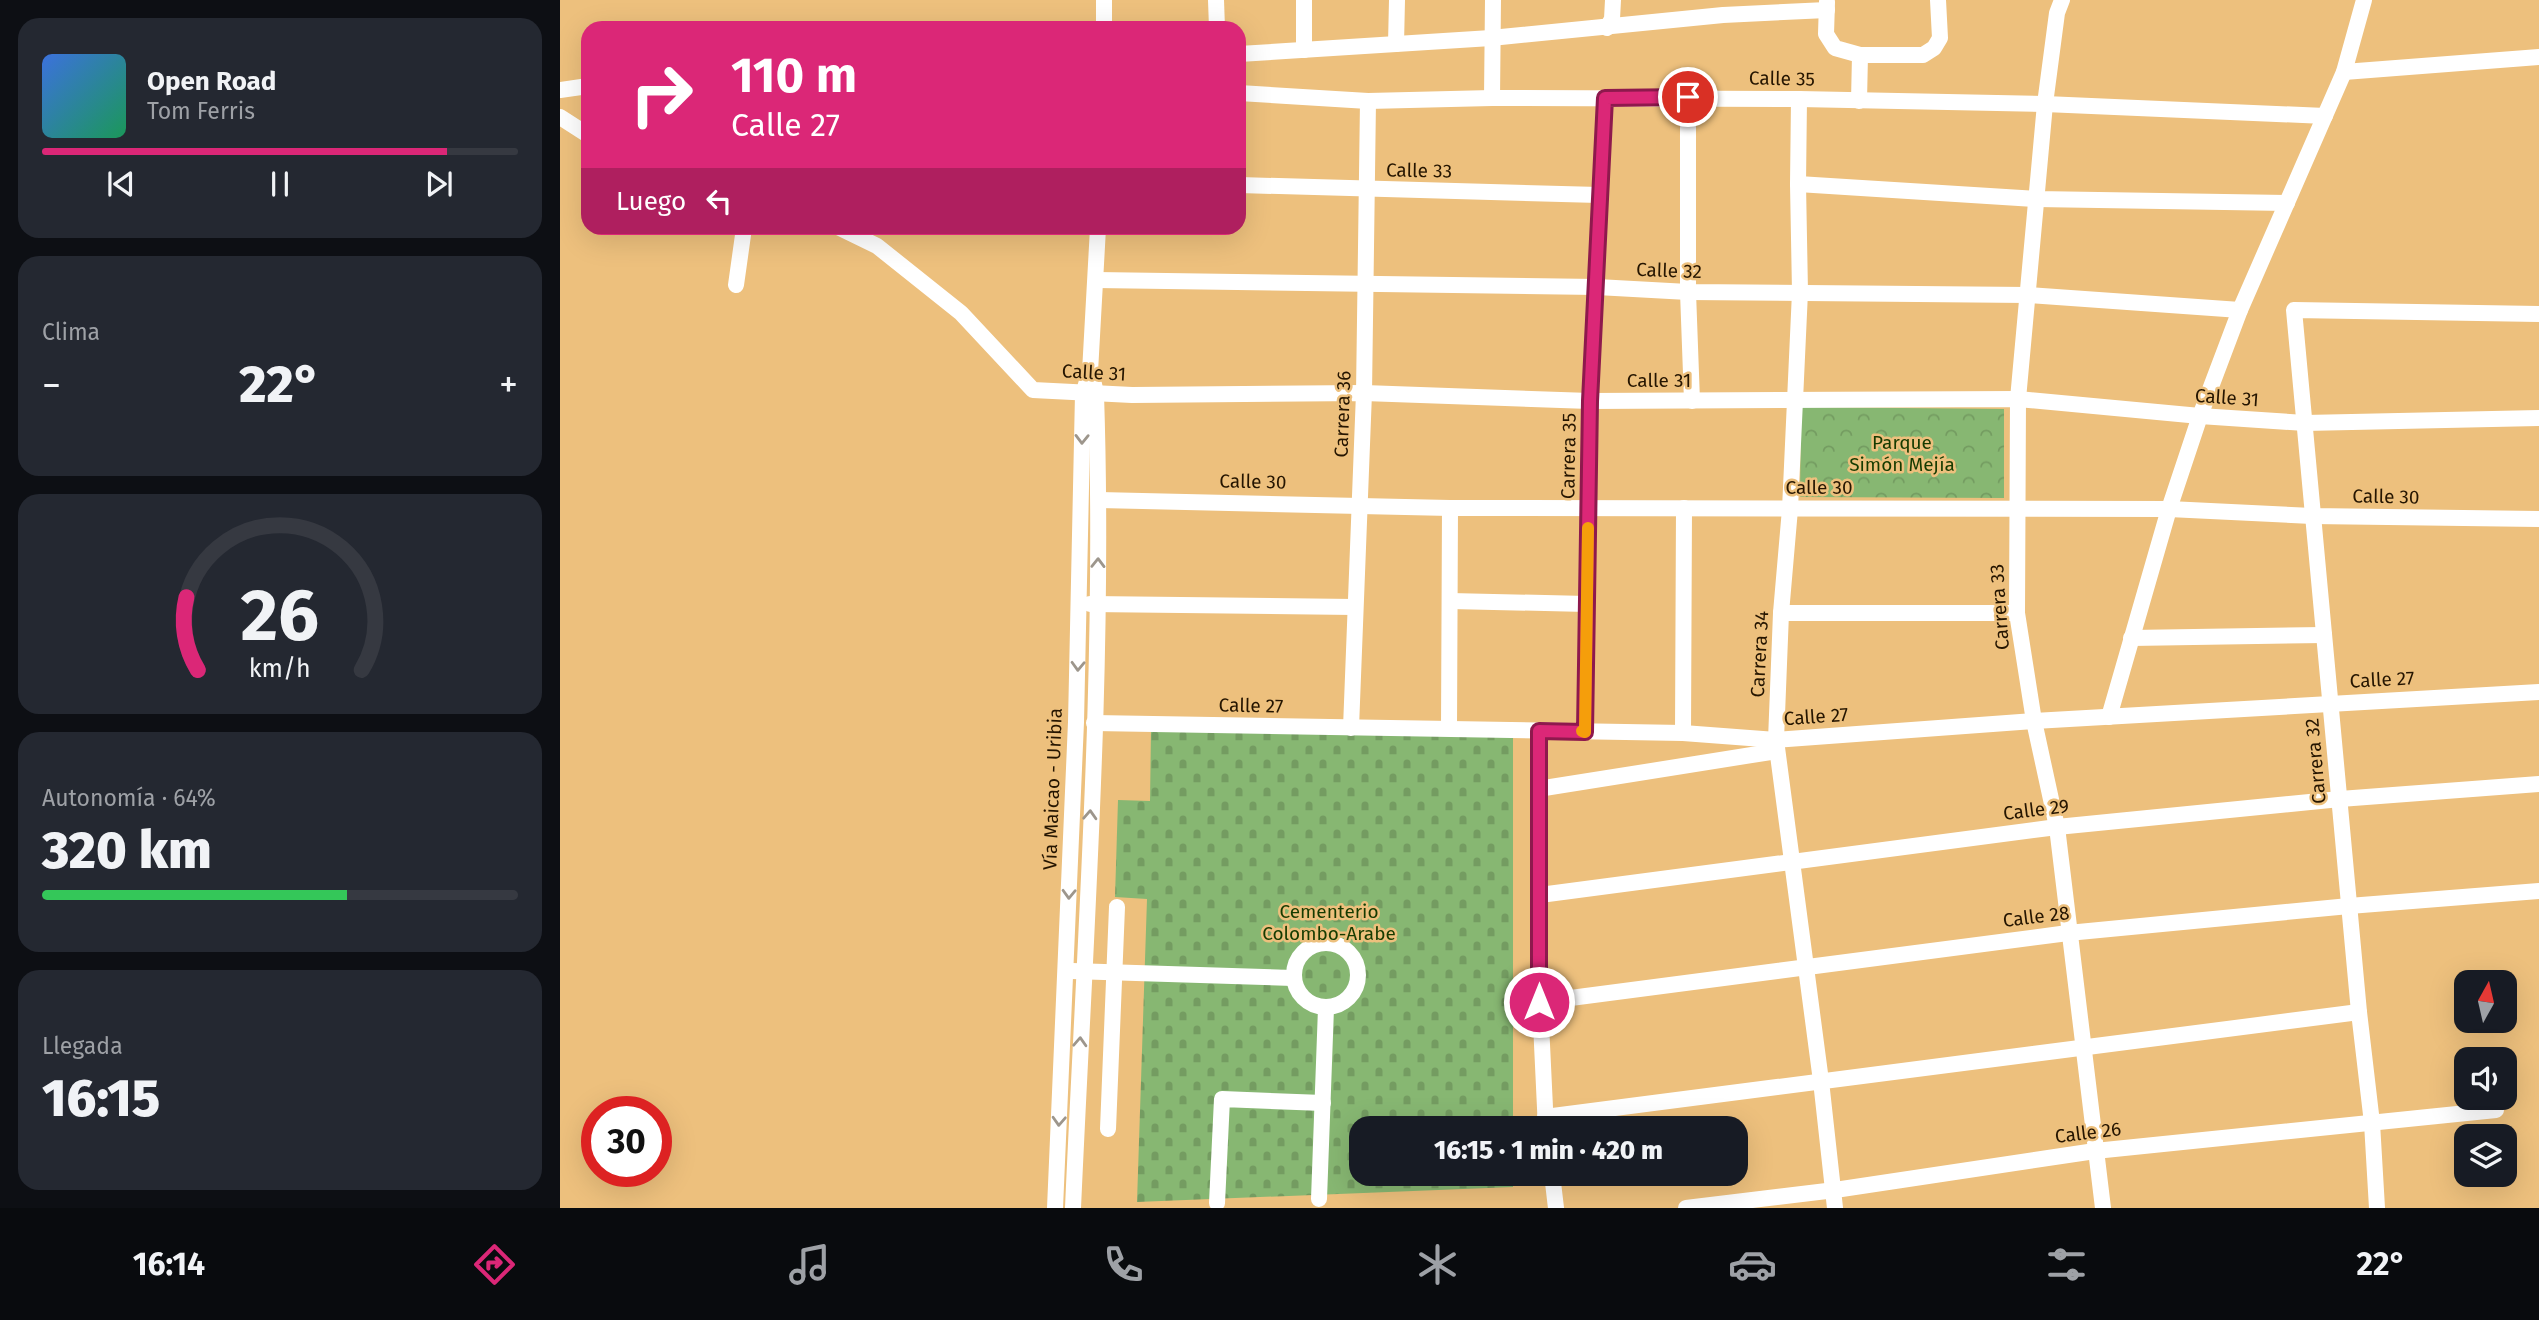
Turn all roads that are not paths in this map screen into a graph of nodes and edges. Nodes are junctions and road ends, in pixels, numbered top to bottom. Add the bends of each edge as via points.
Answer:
1 (1104, 0) edge
2 (1216, 0) edge
3 (1304, 0) edge
4 (1397, 0) edge
5 (1493, 0) edge
6 (1612, 0) edge
7 (1938, 0) edge
8 (2062, 0) edge
9 (2364, 0) edge
10 (1827, 5) edge
11 (1723, 8) edge
12 (1104, 21) edge
13 (1217, 21) edge
14 (1606, 28) junction
15 (1491, 38) junction
16 (1396, 44) junction
17 (1304, 50) junction
18 (1246, 54) edge
19 (1860, 55) junction
20 (2539, 57) edge
21 (2344, 72) junction
22 (581, 87) edge
23 (560, 90) edge
24 (1246, 93) edge
25 (1688, 97) junction
26 (1492, 98) junction
27 (1605, 98) junction
28 (1799, 99) junction
29 (1368, 101) junction
30 (1859, 101) junction
31 (2045, 104) junction
32 (2325, 116) junction
33 (560, 117) edge
34 (581, 130) edge
35 (1798, 184) junction
36 (1246, 185) edge
37 (1367, 190) junction
38 (1599, 195) junction
39 (2036, 198) junction
40 (2287, 203) junction
41 (743, 235) edge
42 (854, 235) edge
43 (1098, 235) edge
44 (1096, 280) junction
45 (736, 285) dead end
46 (1367, 286) junction
47 (1597, 287) junction
48 (1688, 292) junction
49 (1800, 292) junction
50 (2028, 295) junction
51 (2240, 310) junction
52 (2539, 314) edge
53 (1364, 393) junction
54 (1090, 394) junction
55 (1796, 398) junction
56 (2018, 398) junction
57 (1590, 401) junction
58 (1692, 401) junction
59 (2200, 416) junction
60 (2539, 418) edge
61 (2305, 423) junction
62 (1100, 500) junction
63 (1359, 505) junction
64 (1450, 508) junction
65 (1588, 508) junction
66 (1684, 508) junction
67 (2015, 508) junction
68 (1790, 509) junction
69 (2169, 509) junction
70 (2312, 516) junction
71 (2539, 519) edge
72 (1450, 601) junction
73 (1080, 604) junction
74 (1097, 604) junction
75 (1587, 604) junction
76 (1355, 607) junction
77 (1781, 613) junction
78 (2017, 613) junction
79 (2324, 635) junction
80 (2131, 638) junction
81 (2539, 692) edge
82 (2330, 703) junction
83 (2109, 717) junction
84 (2034, 721) junction
85 (1094, 723) junction
86 (1351, 728) junction
87 (1449, 729) junction
88 (1539, 731) junction
89 (1585, 732) junction
90 (1683, 733) junction
91 (1776, 746) junction
92 (2539, 784) edge
93 (1538, 789) junction
94 (2340, 799) junction
95 (2057, 827) junction
96 (1792, 863) junction
97 (2539, 891) edge
98 (1540, 895) junction
99 (2349, 906) junction
100 (1117, 907) dead end
101 (2068, 933) junction
102 (1805, 967) junction
103 (1066, 971) junction
104 (1083, 972) junction
105 (1115, 972) junction
106 (1293, 978) junction
107 (1539, 1002) junction
108 (1326, 1008) junction
109 (2359, 1012) junction
110 (2085, 1047) junction
111 (1821, 1082) junction
112 (1323, 1103) junction
113 (2496, 1110) dead end
114 (1546, 1116) edge
115 (1593, 1116) edge
116 (2372, 1123) junction
117 (1108, 1129) dead end
118 (2095, 1152) junction
119 (1553, 1186) edge
120 (1835, 1190) junction
121 (1319, 1199) dead end
122 (1217, 1203) dead end
123 (1055, 1208) edge
124 (1073, 1208) edge
125 (1556, 1208) edge
126 (1686, 1208) edge
127 (1835, 1208) edge
128 (2103, 1208) edge
129 (2377, 1208) edge

1 - 12 street
2 - 13 street
3 - 17 street
4 - 16 street
5 - 15 street
6 - 14 street via 1612,19
7 - 19 street via 1940,38 1934,48 1923,55
8 - 31 street, Carrera 33
9 - 21 street
10 - 11 street
10 - 19 street via 1826,34 1835,48
11 - 14 street
14 - 15 street
15 - 16 street
15 - 26 street
16 - 17 street
17 - 18 street
19 - 30 street
20 - 21 street
21 - 32 street
22 - 23 street
24 - 29 street, Calle 35
25 - 27 street, Calle 35
25 - 28 street, Calle 35
25 - 48 street
26 - 27 street, Calle 35
26 - 29 street, Calle 35
27 - 38 street, Carrera 35
28 - 30 street, Calle 35
28 - 35 street, Carrera 34
29 - 37 street, Carrera 36
30 - 31 street, Calle 35
31 - 32 street, Calle 35
31 - 39 street, Carrera 33
32 - 40 street
33 - 34 street
35 - 39 street
35 - 49 street, Carrera 34
36 - 37 street, Calle 33
37 - 38 street, Calle 33
37 - 46 street, Carrera 36
38 - 47 street, Carrera 35
39 - 40 street
39 - 50 street, Carrera 33
40 - 51 street
41 - 45 street
42 - 54 street, Calle 31 via 877,246 961,313 1032,390
43 - 44 street, Vía Maicao - Uribia
44 - 46 street, Calle 32
44 - 54 street, Vía Maicao - Uribia
46 - 47 street, Calle 32
46 - 53 street, Carrera 36
47 - 48 street, Calle 32
47 - 57 street, Carrera 35
48 - 49 street, Calle 32
48 - 58 street
49 - 50 street, Calle 32
49 - 55 street, Carrera 34
50 - 51 street, Calle 32
50 - 56 street, Carrera 33
51 - 59 street
52 - 61 street, Carrera 32 via 2294,310
53 - 54 street, Calle 31
53 - 57 street, Calle 31
53 - 63 street, Carrera 36
54 - 62 street, Vía Maicao - Uribia
54 -> 73 street, Vía Maicao - Uribia
55 - 56 street, Calle 31
55 - 58 street, Calle 31
55 - 68 street, Carrera 34
56 - 59 street, Calle 31
56 - 67 street, Carrera 33
57 - 58 street, Calle 31
57 - 65 street, Carrera 35
59 - 61 street, Calle 31
59 - 69 street
60 - 61 street, Calle 31
61 - 70 street, Carrera 32
62 - 63 street, Calle 30
74 -> 62 street, Vía Maicao - Uribia
63 - 64 street, Calle 30
63 - 76 street, Carrera 36
64 - 65 street, Calle 30
64 - 72 street
65 - 66 street, Calle 30
65 - 75 street, Carrera 35
66 - 68 street, Calle 30
66 - 90 street
67 - 68 street, Calle 30
67 - 69 street, Calle 30
67 - 78 street, Carrera 33
68 - 77 street, Carrera 34
69 - 70 street, Calle 30
69 - 80 street
70 - 71 street, Calle 30
70 - 79 street, Carrera 32
72 - 75 street
72 - 87 street
73 - 74 street
73 -> 103 street, Vía Maicao - Uribia
74 - 76 street
74 - 85 street, Vía Maicao - Uribia
75 - 89 street, Carrera 35
76 - 86 street, Carrera 36
77 - 78 street
77 - 91 street, Carrera 34
78 - 84 street, Carrera 33
79 - 80 street
79 - 82 street, Carrera 32
80 - 83 street
81 - 82 street, Calle 27
82 - 83 street, Calle 27
82 - 94 street, Carrera 32
83 - 84 street, Calle 27
84 - 91 street, Calle 27
84 - 95 street, Carrera 33
85 - 86 street, Calle 27
104 -> 85 street, Vía Maicao - Uribia
86 - 87 street, Calle 27
87 - 88 street, Calle 27
88 - 89 street, Calle 27
88 - 93 street
89 - 90 street, Calle 27
90 - 91 street, Calle 27
91 - 93 street
91 - 96 street, Carrera 34
92 - 94 street, Calle 29
93 - 98 street
94 - 95 street, Calle 29
94 - 99 street, Carrera 32
95 - 96 street, Calle 29
95 - 101 street, Carrera 33
96 - 98 street, Calle 29
96 - 102 street, Carrera 34
97 - 99 street, Calle 28
98 - 107 street
99 - 101 street, Calle 28
99 - 109 street, Carrera 32
100 - 105 street
101 - 102 street, Calle 28
101 - 110 street, Carrera 33
102 - 107 street, Calle 28
102 - 111 street, Carrera 34
103 - 104 street
103 -> 123 street, Vía Maicao - Uribia
104 - 105 street
124 -> 104 street, Vía Maicao - Uribia
105 - 106 street
105 - 117 street
106 - 108 street via 1309,1004
106 - 108 street via 1295,963 1304,950 1318,943 1334,943 1348,951 1357,963 1359,979 1348,999
107 - 114 street
108 - 112 street
109 - 110 street
109 - 116 street, Carrera 32
110 - 111 street
110 - 118 street, Carrera 33
111 - 115 street
111 - 120 street, Carrera 34
112 - 121 street
112 - 122 street via 1222,1098
113 - 116 street, Calle 26
116 - 118 street, Calle 26
116 - 129 street, Carrera 32
118 - 120 street, Calle 26
118 - 128 street, Carrera 33
119 - 125 street
120 - 126 street, Calle 26
120 - 127 street, Carrera 34

